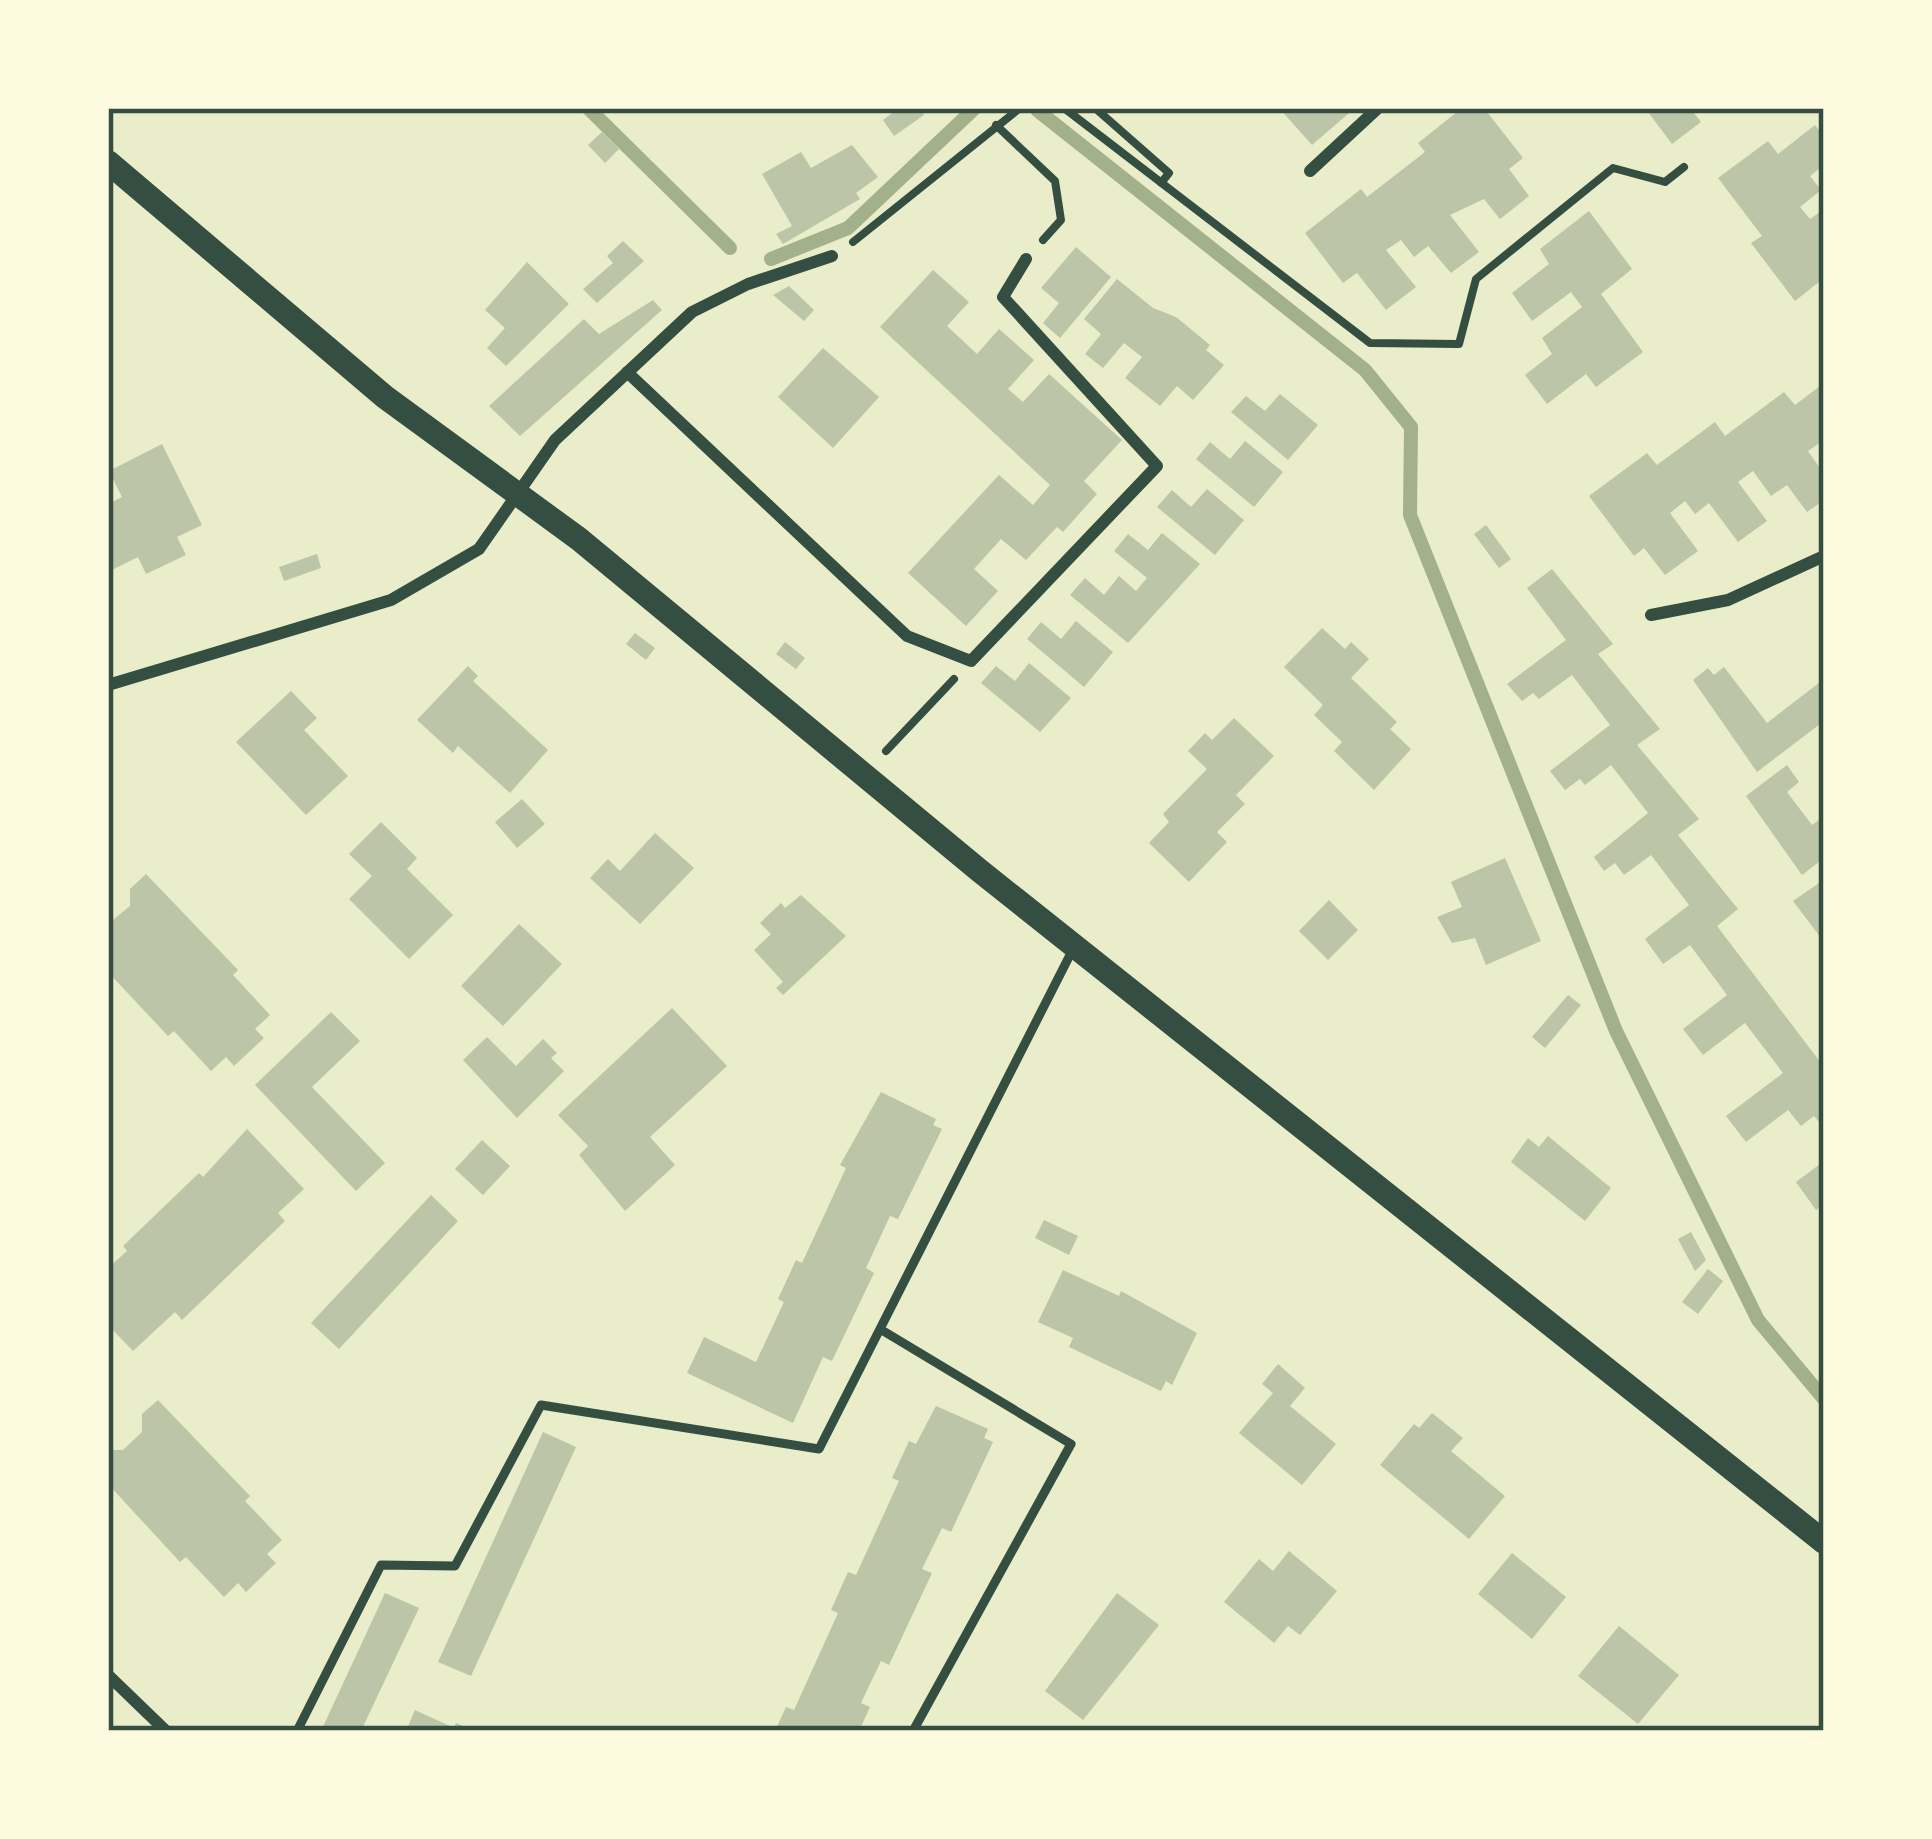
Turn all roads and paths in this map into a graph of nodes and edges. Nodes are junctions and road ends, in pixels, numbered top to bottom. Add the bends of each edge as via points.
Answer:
1 (1020, 108) edge
2 (1064, 108) edge
3 (1095, 108) edge
4 (1378, 108) edge
5 (995, 124) junction
6 (108, 162) edge
7 (1684, 167) dead end
8 (1310, 171) dead end
9 (1161, 183) junction
10 (832, 256) joint
11 (1026, 259) joint
12 (627, 372) junction
13 (517, 491) junction
14 (1824, 556) edge
15 (1651, 615) dead end
16 (971, 661) junction
17 (108, 685) edge
18 (866, 773) junction
19 (1074, 946) junction
20 (880, 1329) junction
21 (1824, 1542) edge
22 (111, 1685) edge
23 (166, 1731) edge
24 (297, 1731) edge
25 (913, 1731) edge

1 - 5 path
2 - 9 path
3 - 9 path via 1168,172
4 - 8 street
5 - 10 path
5 - 11 path via 1055,181 1061,220
6 - 13 main road via 385,397
7 - 9 path via 1665,182 1613,168 1476,279 1459,344 1370,344
10 - 12 street via 692,312
11 - 16 street via 1003,297 1157,466
12 - 13 street via 555,440
12 - 16 street via 907,636
13 - 17 street via 479,549 391,600
13 - 18 main road
14 - 15 street via 1728,600
16 - 18 path
18 - 19 main road
19 - 20 lane
19 - 21 main road
20 - 24 lane via 819,1449 541,1405 455,1566 381,1565
20 - 25 lane via 1071,1444
22 - 23 street

